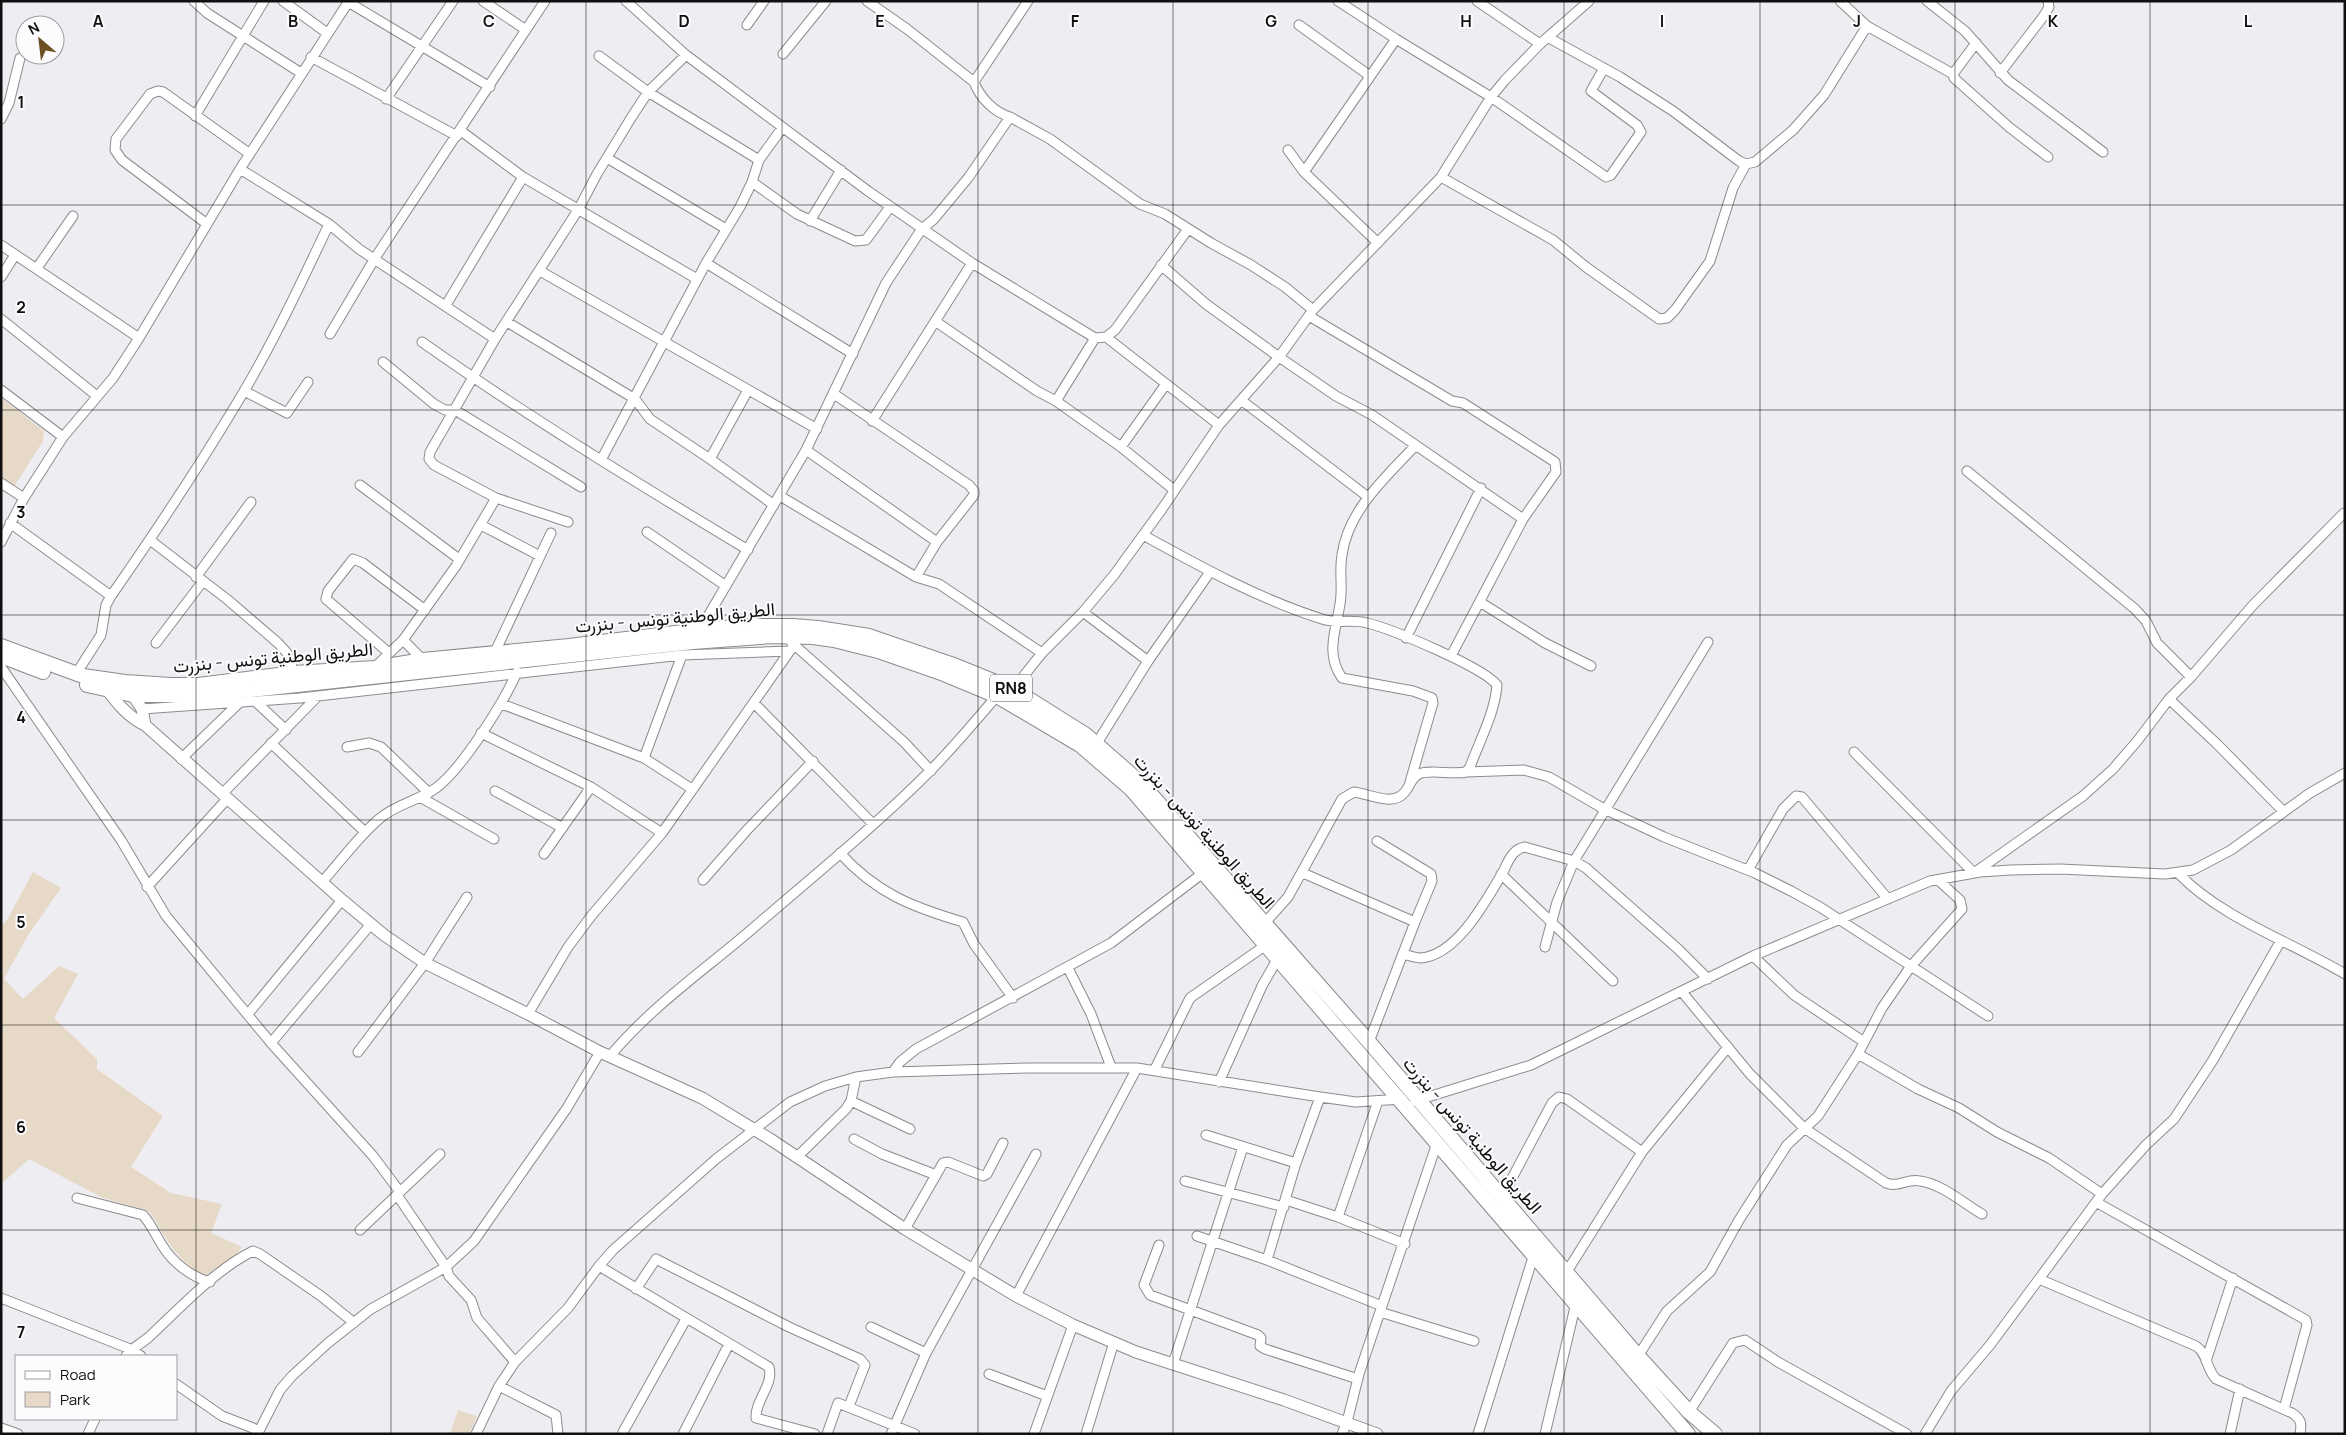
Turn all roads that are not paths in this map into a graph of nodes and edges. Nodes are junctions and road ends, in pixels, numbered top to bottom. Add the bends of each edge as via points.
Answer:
1 (194, 1) edge
2 (264, 1) edge
3 (283, 1) edge
4 (453, 1) edge
5 (483, 1) edge
6 (545, 1) edge
7 (626, 1) edge
8 (764, 1) edge
9 (826, 1) edge
10 (866, 1) edge
11 (1028, 1) edge
12 (1338, 1) edge
13 (1477, 1) edge
14 (1589, 1) edge
15 (1840, 1) edge
16 (1927, 1) edge
17 (2048, 1) edge
18 (349, 2) edge
19 (1939, 5) edge
20 (747, 25) dead end
21 (1299, 25) dead end
22 (1867, 26) junction
23 (526, 30) junction
24 (327, 33) junction
25 (242, 36) junction
26 (1549, 38) junction
27 (1396, 39) junction
28 (1976, 43) junction
29 (1540, 44) junction
30 (421, 46) junction
31 (783, 54) dead end
32 (686, 55) junction
33 (599, 56) dead end
34 (311, 57) junction
35 (18, 65) edge
36 (1604, 68) junction
37 (301, 73) junction
38 (2000, 73) junction
39 (1953, 74) junction
40 (1370, 76) junction
41 (974, 82) junction
42 (490, 87) junction
43 (648, 92) junction
44 (1491, 97) junction
45 (386, 99) junction
46 (195, 116) junction
47 (1010, 117) junction
48 (1, 119) edge
49 (782, 128) junction
50 (459, 134) junction
51 (1288, 150) dead end
52 (2103, 152) dead end
53 (250, 154) junction
54 (2048, 157) dead end
55 (607, 158) junction
56 (759, 160) junction
57 (1746, 164) junction
58 (240, 168) junction
59 (841, 170) junction
60 (1304, 172) junction
61 (523, 177) junction
62 (1441, 177) junction
63 (752, 182) junction
64 (890, 207) junction
65 (578, 210) junction
66 (73, 216) dead end
67 (810, 221) junction
68 (207, 224) junction
69 (330, 224) junction
70 (726, 229) junction
71 (1188, 229) junction
72 (921, 230) junction
73 (1378, 243) junction
74 (1, 245) edge
75 (15, 255) junction
76 (375, 258) junction
77 (706, 263) junction
78 (972, 263) junction
79 (1161, 265) junction
80 (37, 268) junction
81 (540, 271) junction
82 (1, 277) edge
83 (697, 279) junction
84 (446, 305) junction
85 (1311, 313) junction
86 (1, 319) edge
87 (935, 321) junction
88 (507, 322) junction
89 (330, 334) dead end
90 (1106, 337) junction
91 (139, 338) junction
92 (1095, 338) junction
93 (495, 340) junction
94 (422, 342) dead end
95 (665, 342) junction
96 (853, 354) junction
97 (1279, 357) junction
98 (384, 362) dead end
99 (473, 377) junction
100 (308, 382) dead end
101 (1166, 384) junction
102 (1, 390) edge
103 (748, 390) junction
104 (244, 392) junction
105 (834, 394) junction
106 (97, 396) junction
107 (635, 399) junction
108 (1241, 400) junction
109 (1056, 401) junction
110 (455, 410) junction
111 (872, 421) junction
112 (1219, 425) junction
113 (817, 429) junction
114 (64, 437) junction
115 (1415, 446) junction
116 (1121, 448) junction
117 (806, 450) junction
118 (710, 458) junction
119 (601, 460) junction
120 (1967, 471) dead end
121 (1, 483) edge
122 (360, 486) dead end
123 (582, 487) dead end
124 (1481, 488) junction
125 (1174, 490) junction
126 (780, 496) junction
127 (1368, 497) junction
128 (24, 498) junction
129 (496, 498) junction
130 (251, 502) dead end
131 (774, 505) junction
132 (2344, 513) edge
133 (1523, 519) junction
134 (568, 522) dead end
135 (10, 523) junction
136 (481, 525) junction
137 (647, 532) dead end
138 (551, 534) dead end
139 (1143, 535) junction
140 (150, 540) junction
141 (1, 542) edge
142 (937, 542) junction
143 (748, 550) junction
144 (540, 556) junction
145 (459, 559) junction
146 (1210, 572) junction
147 (916, 577) junction
148 (200, 579) junction
149 (726, 586) junction
150 (111, 596) junction
151 (1480, 602) junction
152 (425, 610) junction
153 (1083, 612) junction
154 (1336, 622) junction
155 (696, 636) junction
156 (1406, 638) junction
157 (403, 640) junction
158 (156, 642) dead end
159 (1708, 642) dead end
160 (789, 644) junction
161 (1, 646) edge
162 (389, 653) junction
163 (1042, 653) junction
164 (494, 654) junction
165 (1, 656) edge
166 (682, 656) junction
167 (1450, 656) junction
168 (423, 660) junction
169 (521, 661) junction
170 (1148, 661) junction
171 (455, 662) junction
172 (1591, 666) dead end
173 (1, 668) edge
174 (375, 668) junction
175 (294, 673) junction
176 (76, 674) junction
177 (515, 676) junction
178 (2191, 676) junction
179 (125, 682) junction
180 (102, 684) junction
181 (1013, 688) junction
182 (133, 695) junction
183 (318, 696) junction
184 (1001, 699) junction
185 (2169, 699) junction
186 (256, 702) junction
187 (239, 703) junction
188 (754, 703) junction
189 (502, 704) junction
190 (142, 709) junction
191 (145, 725) junction
192 (286, 730) junction
193 (481, 733) junction
194 (272, 743) junction
195 (1097, 743) junction
196 (347, 748) dead end
197 (1854, 752) dead end
198 (644, 758) junction
199 (181, 759) junction
200 (813, 761) junction
201 (931, 771) junction
202 (1466, 772) junction
203 (2345, 773) edge
204 (1410, 782) junction
205 (591, 787) junction
206 (692, 790) junction
207 (495, 791) dead end
208 (424, 795) junction
209 (224, 797) junction
210 (1604, 809) junction
211 (2283, 811) junction
212 (873, 824) junction
213 (561, 827) junction
214 (365, 832) junction
215 (662, 833) junction
216 (494, 840) dead end
217 (1377, 841) dead end
218 (840, 853) junction
219 (544, 854) dead end
220 (1574, 861) junction
221 (1748, 870) junction
222 (1203, 873) junction
223 (1303, 873) junction
224 (1974, 873) junction
225 (1501, 874) junction
226 (2179, 874) junction
227 (703, 880) dead end
228 (1938, 880) junction
229 (322, 882) junction
230 (147, 887) junction
231 (467, 897) dead end
232 (1888, 898) junction
233 (342, 900) junction
234 (1837, 920) junction
235 (1415, 922) junction
236 (371, 924) junction
237 (1264, 924) junction
238 (1552, 924) junction
239 (2280, 942) junction
240 (1266, 945) junction
241 (1545, 948) dead end
242 (1403, 954) junction
243 (1753, 956) junction
244 (1278, 958) junction
245 (425, 964) junction
246 (1911, 966) junction
247 (1068, 968) junction
248 (2345, 974) edge
249 (1708, 979) junction
250 (1613, 981) dead end
251 (1682, 992) junction
252 (1013, 998) junction
253 (248, 1014) junction
254 (528, 1014) junction
255 (1988, 1016) dead end
256 (1368, 1042) junction
257 (1864, 1042) junction
258 (270, 1043) junction
259 (1728, 1047) junction
260 (358, 1052) dead end
261 (605, 1054) junction
262 (1858, 1054) junction
263 (1111, 1068) junction
264 (1138, 1068) junction
265 (1155, 1069) junction
266 (893, 1072) junction
267 (856, 1077) junction
268 (1219, 1082) junction
269 (1320, 1098) junction
270 (1398, 1099) junction
271 (851, 1101) junction
272 (1378, 1101) junction
273 (1418, 1101) junction
274 (1804, 1128) junction
275 (755, 1129) junction
276 (910, 1129) dead end
277 (1206, 1134) dead end
278 (854, 1139) dead end
279 (1003, 1143) dead end
280 (1438, 1143) junction
281 (1243, 1147) junction
282 (1642, 1152) junction
283 (440, 1154) dead end
284 (1036, 1154) dead end
285 (797, 1158) junction
286 (1296, 1163) junction
287 (936, 1175) junction
288 (1185, 1181) dead end
289 (1230, 1192) junction
290 (399, 1194) junction
291 (2102, 1194) junction
292 (1502, 1197) junction
293 (76, 1198) dead end
294 (2096, 1202) junction
295 (1285, 1204) junction
296 (1982, 1214) dead end
297 (1338, 1217) junction
298 (905, 1229) junction
299 (360, 1230) dead end
300 (1197, 1236) dead end
301 (1214, 1242) junction
302 (1405, 1244) junction
303 (1159, 1246) dead end
304 (1534, 1254) junction
305 (1266, 1260) junction
306 (599, 1266) junction
307 (446, 1267) junction
308 (972, 1268) junction
309 (1566, 1273) junction
310 (2233, 1278) junction
311 (2040, 1279) junction
312 (210, 1282) junction
313 (636, 1289) junction
314 (1016, 1296) junction
315 (1, 1298) edge
316 (1576, 1303) junction
317 (1381, 1309) junction
318 (1189, 1311) junction
319 (686, 1319) junction
320 (353, 1322) junction
321 (1073, 1325) junction
322 (871, 1327) dead end
323 (1474, 1341) dead end
324 (1114, 1342) junction
325 (730, 1344) junction
326 (128, 1353) edge
327 (926, 1353) junction
328 (1638, 1356) junction
329 (2206, 1361) junction
330 (515, 1362) junction
331 (1173, 1364) junction
332 (990, 1374) dead end
333 (1358, 1379) junction
334 (178, 1385) edge
335 (499, 1386) junction
336 (2240, 1389) junction
337 (1047, 1396) junction
338 (849, 1406) junction
339 (2284, 1409) junction
340 (1689, 1412) junction
341 (95, 1420) edge
342 (1347, 1422) junction
343 (1, 1428) edge
344 (892, 1430) edge
345 (623, 1432) dead end
346 (259, 1433) edge
347 (18, 1434) edge
348 (88, 1434) edge
349 (476, 1434) edge
350 (558, 1434) edge
351 (682, 1434) edge
352 (815, 1434) edge
353 (827, 1434) edge
354 (916, 1434) edge
355 (1034, 1434) edge
356 (1086, 1434) edge
357 (1342, 1434) edge
358 (1377, 1434) edge
359 (1478, 1434) edge
360 (1545, 1434) edge
361 (1688, 1434) edge
362 (1715, 1434) edge
363 (1907, 1434) edge
364 (1925, 1434) edge
365 (2230, 1434) edge
366 (2300, 1434) edge

1 - 25 street
2 - 25 street
3 - 24 street
4 - 30 street
5 - 23 street
6 - 23 street
7 - 32 street
8 - 20 street
9 - 31 street
10 - 41 street
11 - 41 street
12 - 27 street
13 - 29 street
14 - 26 street
15 - 22 street
16 - 19 street
17 - 38 street via 2049,8
18 - 24 street
18 - 30 street
19 - 28 street
21 - 40 street
22 - 39 street
22 - 57 street via 1815,106 1776,146 1755,162
23 - 42 street
24 - 34 street
25 - 37 street
25 - 46 street
26 - 29 street
26 - 36 street
27 - 40 street
27 - 44 street
28 - 38 street
28 - 39 street
29 - 44 street
30 - 42 street
30 - 45 street
32 - 43 street
32 - 49 street
33 - 43 street
34 - 37 street
34 - 45 street
35 - 48 street via 9,104
36 - 44 street via 1591,91 1641,132 1609,177
36 - 57 street via 1673,111
37 - 53 street
38 - 52 street
39 - 54 street via 1956,82
40 - 60 street
41 - 47 street via 994,109
42 - 50 street
43 - 55 street
43 - 56 street
44 - 62 street
45 - 50 street
46 - 53 street
46 - 68 street via 163,92 153,92 116,139 115,150 122,160
47 - 71 street via 1050,139 1140,204 1165,214
47 - 72 street via 968,178
49 - 56 street
49 - 59 street
50 - 61 street
50 - 76 street
51 - 60 street
53 - 58 street
55 - 65 street
55 - 70 street
56 - 63 street
57 - 62 street via 1733,188 1710,261 1675,310 1666,318 1659,319 1553,240
58 - 68 street
58 - 69 street
59 - 64 street
59 - 67 street
60 - 73 street
61 - 65 street
61 - 84 street
62 - 73 street
63 - 67 street
63 - 70 street
64 - 67 street via 872,234 861,242
64 - 72 street
65 - 81 street
65 - 83 street
66 - 80 street
68 - 91 street
69 - 76 street
69 - 104 street
70 - 77 street
71 - 79 street
71 - 85 street via 1285,287
72 - 78 street
72 - 96 street via 886,283
73 - 85 street
74 - 75 street
75 - 80 street
75 - 82 street
76 - 84 street
76 - 89 street
77 - 83 street
77 - 96 street
78 - 87 street
78 - 92 street
79 - 90 street via 1115,330
79 - 97 street via 1206,304
80 - 91 street
81 - 88 street
81 - 95 street
83 - 95 street
84 - 93 street
85 - 97 street
85 - 133 street via 1555,462 1556,472
86 - 106 street
87 - 109 street
87 - 111 street
88 - 93 street
88 - 107 street
90 - 92 street
90 - 101 street
91 - 106 street
92 - 109 street
93 - 99 street
94 - 99 street
95 - 103 street
95 - 107 street
96 - 105 street
97 - 108 street
97 - 115 street
98 - 110 street via 434,404 445,410
99 - 110 street
99 - 119 street
100 - 104 street via 287,412
101 - 112 street
101 - 116 street
102 - 114 street
103 - 113 street
103 - 118 street
104 - 140 street
105 - 111 street
105 - 113 street
106 - 114 street
107 - 118 street via 650,419
107 - 119 street
108 - 112 street
108 - 127 street
109 - 116 street
110 - 123 street
110 - 129 street via 429,459 434,465
111 - 142 street via 974,490 974,495
112 - 125 street
113 - 117 street
114 - 128 street
115 - 124 street
115 - 127 street
116 - 125 street
117 - 126 street
117 - 142 street
118 - 131 street
119 - 143 street
120 - 178 street via 2136,609 2157,644
121 - 128 street
122 - 145 street
124 - 133 street
124 - 156 street
125 - 139 street
126 - 131 street
126 - 147 street
127 - 154 street via 1345,540
128 - 135 street
129 - 134 street
129 - 136 street
130 - 148 street
131 - 143 street
132 - 178 street via 2253,605
133 - 151 street
135 - 141 street
135 - 150 street
136 - 144 street
136 - 145 street
137 - 149 street
138 - 144 street
139 - 146 street
139 - 153 street
140 - 148 street
140 - 150 street
142 - 147 street
143 - 149 street
144 - 164 street
145 - 152 street
146 - 154 street via 1266,598
146 - 170 street
147 - 163 street via 939,584
148 - 158 street
148 - 175 street via 284,648
149 - 155 street
150 - 176 street via 106,605 101,635
151 - 167 street
151 - 172 street via 1544,643
152 - 157 street
152 - 162 street via 363,562 353,560 350,563 328,591 326,599
153 - 163 street
153 - 170 street
154 - 156 street via 1367,622
154 - 204 street via 1332,652 1342,678 1413,691 1432,698
155 - 160 main road, الطريق الوطنية تونس - بنزرت / RN8
155 - 164 main road, الطريق الوطنية تونس - بنزرت / RN8
155 - 169 main road, الطريق الوطنية تونس - بنزرت / RN8
155 - 181 main road, الطريق الوطنية تونس - بنزرت / RN8 via 746,626 844,631 904,647
156 - 167 street
157 - 162 street
157 - 168 street
159 - 210 street
160 - 166 street
160 - 184 main road, الطريق الوطنية تونس - بنزرت / RN8 via 820,638 863,646 944,674
160 - 188 street
160 - 201 street via 904,742
161 - 176 main road, الطريق الوطنية تونس - بنزرت / RN8
162 - 174 street
163 - 181 street
164 - 171 main road, الطريق الوطنية تونس - بنزرت / RN8
165 - 180 main road, الطريق الوطنية تونس - بنزرت / RN8 via 68,680
166 - 177 street
166 - 198 street
167 - 202 street via 1485,674 1497,685 1488,718
168 - 171 main road, الطريق الوطنية تونس - بنزرت / RN8
168 - 174 main road, الطريق الوطنية تونس - بنزرت / RN8
169 - 171 main road, الطريق الوطنية تونس - بنزرت / RN8
169 - 177 street
170 - 195 street
171 - 182 main road, الطريق الوطنية تونس - بنزرت / RN8 via 232,692
173 - 230 street via 121,840
174 - 175 main road, الطريق الوطنية تونس - بنزرت / RN8
175 - 179 main road, الطريق الوطنية تونس - بنزرت / RN8 via 198,685
176 - 180 main road, الطريق الوطنية تونس - بنزرت / RN8
177 - 183 street
177 - 189 street
178 - 185 street
179 - 180 main road, الطريق الوطنية تونس - بنزرت / RN8
179 - 182 street
180 - 182 main road, الطريق الوطنية تونس - بنزرت / RN8
180 - 191 street via 134,720
181 - 184 street
181 - 195 main road, الطريق الوطنية تونس - بنزرت / RN8
182 - 190 street
183 - 186 street
183 - 192 street
184 - 201 street
184 - 222 main road, الطريق الوطنية تونس - بنزرت / RN8 via 1080,745 1107,766 1131,789
185 - 211 street
185 - 224 street via 2113,769 2083,796
186 - 187 street
186 - 192 street
187 - 190 street
187 - 199 street
188 - 200 street
188 - 206 street
189 - 193 street
189 - 198 street
190 - 191 street
191 - 199 street
192 - 194 street
193 - 205 street
193 - 208 street via 445,780
194 - 209 street
194 - 214 street
195 - 237 main road, الطريق الوطنية تونس - بنزرت / RN8 via 1142,784
196 - 208 street via 369,743 381,747
197 - 224 street
198 - 206 street
199 - 209 street
200 - 212 street
200 - 227 street
201 - 212 street
202 - 204 street via 1420,773
202 - 210 street via 1524,770 1539,773
203 - 211 street
204 - 223 street via 1398,799 1386,800 1354,792 1342,799
205 - 213 street
205 - 215 street
206 - 215 street
207 - 213 street
208 - 214 street via 390,810
208 - 216 street
209 - 229 street
209 - 230 street
210 - 220 street
210 - 221 street
211 - 226 street via 2231,850
212 - 218 street
213 - 219 street
214 - 229 street
215 - 254 street via 592,915 564,953
217 - 235 street via 1431,874 1432,881
218 - 252 street via 864,878 895,897 963,922 974,944
218 - 261 street
220 - 225 street via 1521,848 1513,853
220 - 238 street via 1560,893
220 - 249 street via 1612,890
221 - 232 street via 1783,809 1796,796 1802,797
221 - 234 street via 1820,907
222 - 240 main road, الطريق الوطنية تونس - بنزرت / RN8
222 - 247 street via 1111,943
223 - 235 street
223 - 237 street via 1288,897
224 - 226 street via 2060,869
224 - 228 street
225 - 238 street
225 - 242 street via 1452,945 1443,952 1419,958
226 - 239 street via 2205,897
228 - 232 street
228 - 246 street via 1960,900 1962,909
229 - 233 street
230 - 253 street via 182,936
231 - 245 street
232 - 234 street
233 - 236 street
233 - 253 street
234 - 243 street
234 - 246 street
235 - 242 street
236 - 245 street
236 - 258 street
237 - 256 main road, الطريق الوطنية تونس - بنزرت / RN8
238 - 241 street
238 - 250 street
239 - 248 street
239 - 291 street via 2218,1052 2174,1119
240 - 244 main road, الطريق الوطنية تونس - بنزرت / RN8
240 - 265 street via 1190,998
242 - 256 street
243 - 249 street
243 - 257 street via 1794,995
244 - 268 street
244 - 270 main road, الطريق الوطنية تونس - بنزرت / RN8
245 - 254 street
245 - 260 street
246 - 255 street
246 - 257 street via 1882,1008
247 - 252 street
247 - 263 street
249 - 251 street
251 - 259 street
251 - 273 street via 1531,1065
252 - 266 street via 916,1049
253 - 258 street
254 - 261 street
256 - 273 main road, الطريق الوطنية تونس - بنزرت / RN8
257 - 262 street
258 - 290 street via 358,1138
259 - 274 street
259 - 282 street
261 - 275 street via 695,1094
261 - 307 street via 491,1220 462,1255
262 - 274 street via 1818,1116
262 - 291 street via 2049,1158
263 - 264 street
263 - 266 street
264 - 265 street
264 - 314 street
265 - 268 street
266 - 267 street
267 - 271 street
267 - 275 street via 825,1086 790,1102
268 - 269 street
269 - 272 street
269 - 286 street
270 - 272 street
270 - 273 street
270 - 280 main road, الطريق الوطنية تونس - بنزرت / RN8
271 - 276 street
271 - 285 street
272 - 297 street
273 - 292 main road, الطريق الوطنية تونس - بنزرت / RN8
274 - 296 street via 1886,1183 1897,1185 1913,1180 1933,1184
274 - 328 street via 1782,1153 1738,1220 1710,1272 1667,1310
275 - 285 street
275 - 306 street via 628,1237
277 - 281 street
278 - 287 street
279 - 287 street via 983,1176 948,1162 942,1163
280 - 302 street
280 - 304 main road, الطريق الوطنية تونس - بنزرت / RN8
281 - 286 street
281 - 289 street
282 - 292 street via 1567,1099 1559,1097 1552,1103
282 - 309 street
283 - 290 street
284 - 308 street
285 - 298 street
286 - 295 street
287 - 298 street
288 - 289 street
289 - 295 street
289 - 301 street
290 - 299 street
290 - 307 street
291 - 294 street
292 - 309 main road, الطريق الوطنية تونس - بنزرت / RN8
293 - 312 street via 142,1215 178,1263 197,1279
294 - 310 street
294 - 311 street
295 - 297 street
295 - 305 street
297 - 302 street
298 - 308 street
300 - 301 street
301 - 305 street
301 - 318 street
302 - 317 street
303 - 318 street via 1145,1288 1150,1295
304 - 316 main road, الطريق الوطنية تونس - بنزرت / RN8
304 - 359 street
305 - 317 street
306 - 313 street
306 - 330 street via 568,1308
307 - 320 street
307 - 330 street via 470,1300 477,1318
308 - 314 street
308 - 327 street
309 - 328 main road, الطريق الوطنية تونس - بنزرت / RN8
310 - 329 street
310 - 339 street via 2306,1320
311 - 329 street via 2196,1346 2202,1350
311 - 364 street via 1951,1391
312 - 320 street via 253,1251 321,1296
312 - 326 street
313 - 319 street
313 - 338 street via 656,1258 789,1327 860,1359 865,1365
314 - 321 street
315 - 326 street
316 - 360 street
316 - 361 main road, الطريق الوطنية تونس - بنزرت / RN8
317 - 323 street
317 - 333 street
318 - 331 street
318 - 333 street via 1258,1335 1264,1350
319 - 325 street
319 - 345 street
320 - 346 street via 280,1390
321 - 324 street
321 - 337 street
322 - 327 street
324 - 331 street
324 - 356 street
325 - 351 street
325 - 352 street via 769,1367 770,1376 756,1418
327 - 344 street
328 - 340 main road, الطريق الوطنية تونس - بنزرت / RN8
329 - 336 street via 2209,1372 2216,1379
330 - 335 street
331 - 342 street
332 - 337 street
333 - 342 street
334 - 346 street via 222,1416
335 - 349 street
335 - 350 street via 556,1415
336 - 339 street
336 - 365 street
337 - 355 street
338 - 344 street
338 - 353 street via 837,1404
339 - 366 street via 2299,1417 2302,1424
340 - 362 main road, الطريق الوطنية تونس - بنزرت / RN8
340 - 363 street via 1733,1343 1744,1340
341 - 348 street
342 - 357 street
342 - 358 street
343 - 347 street
344 - 354 street

